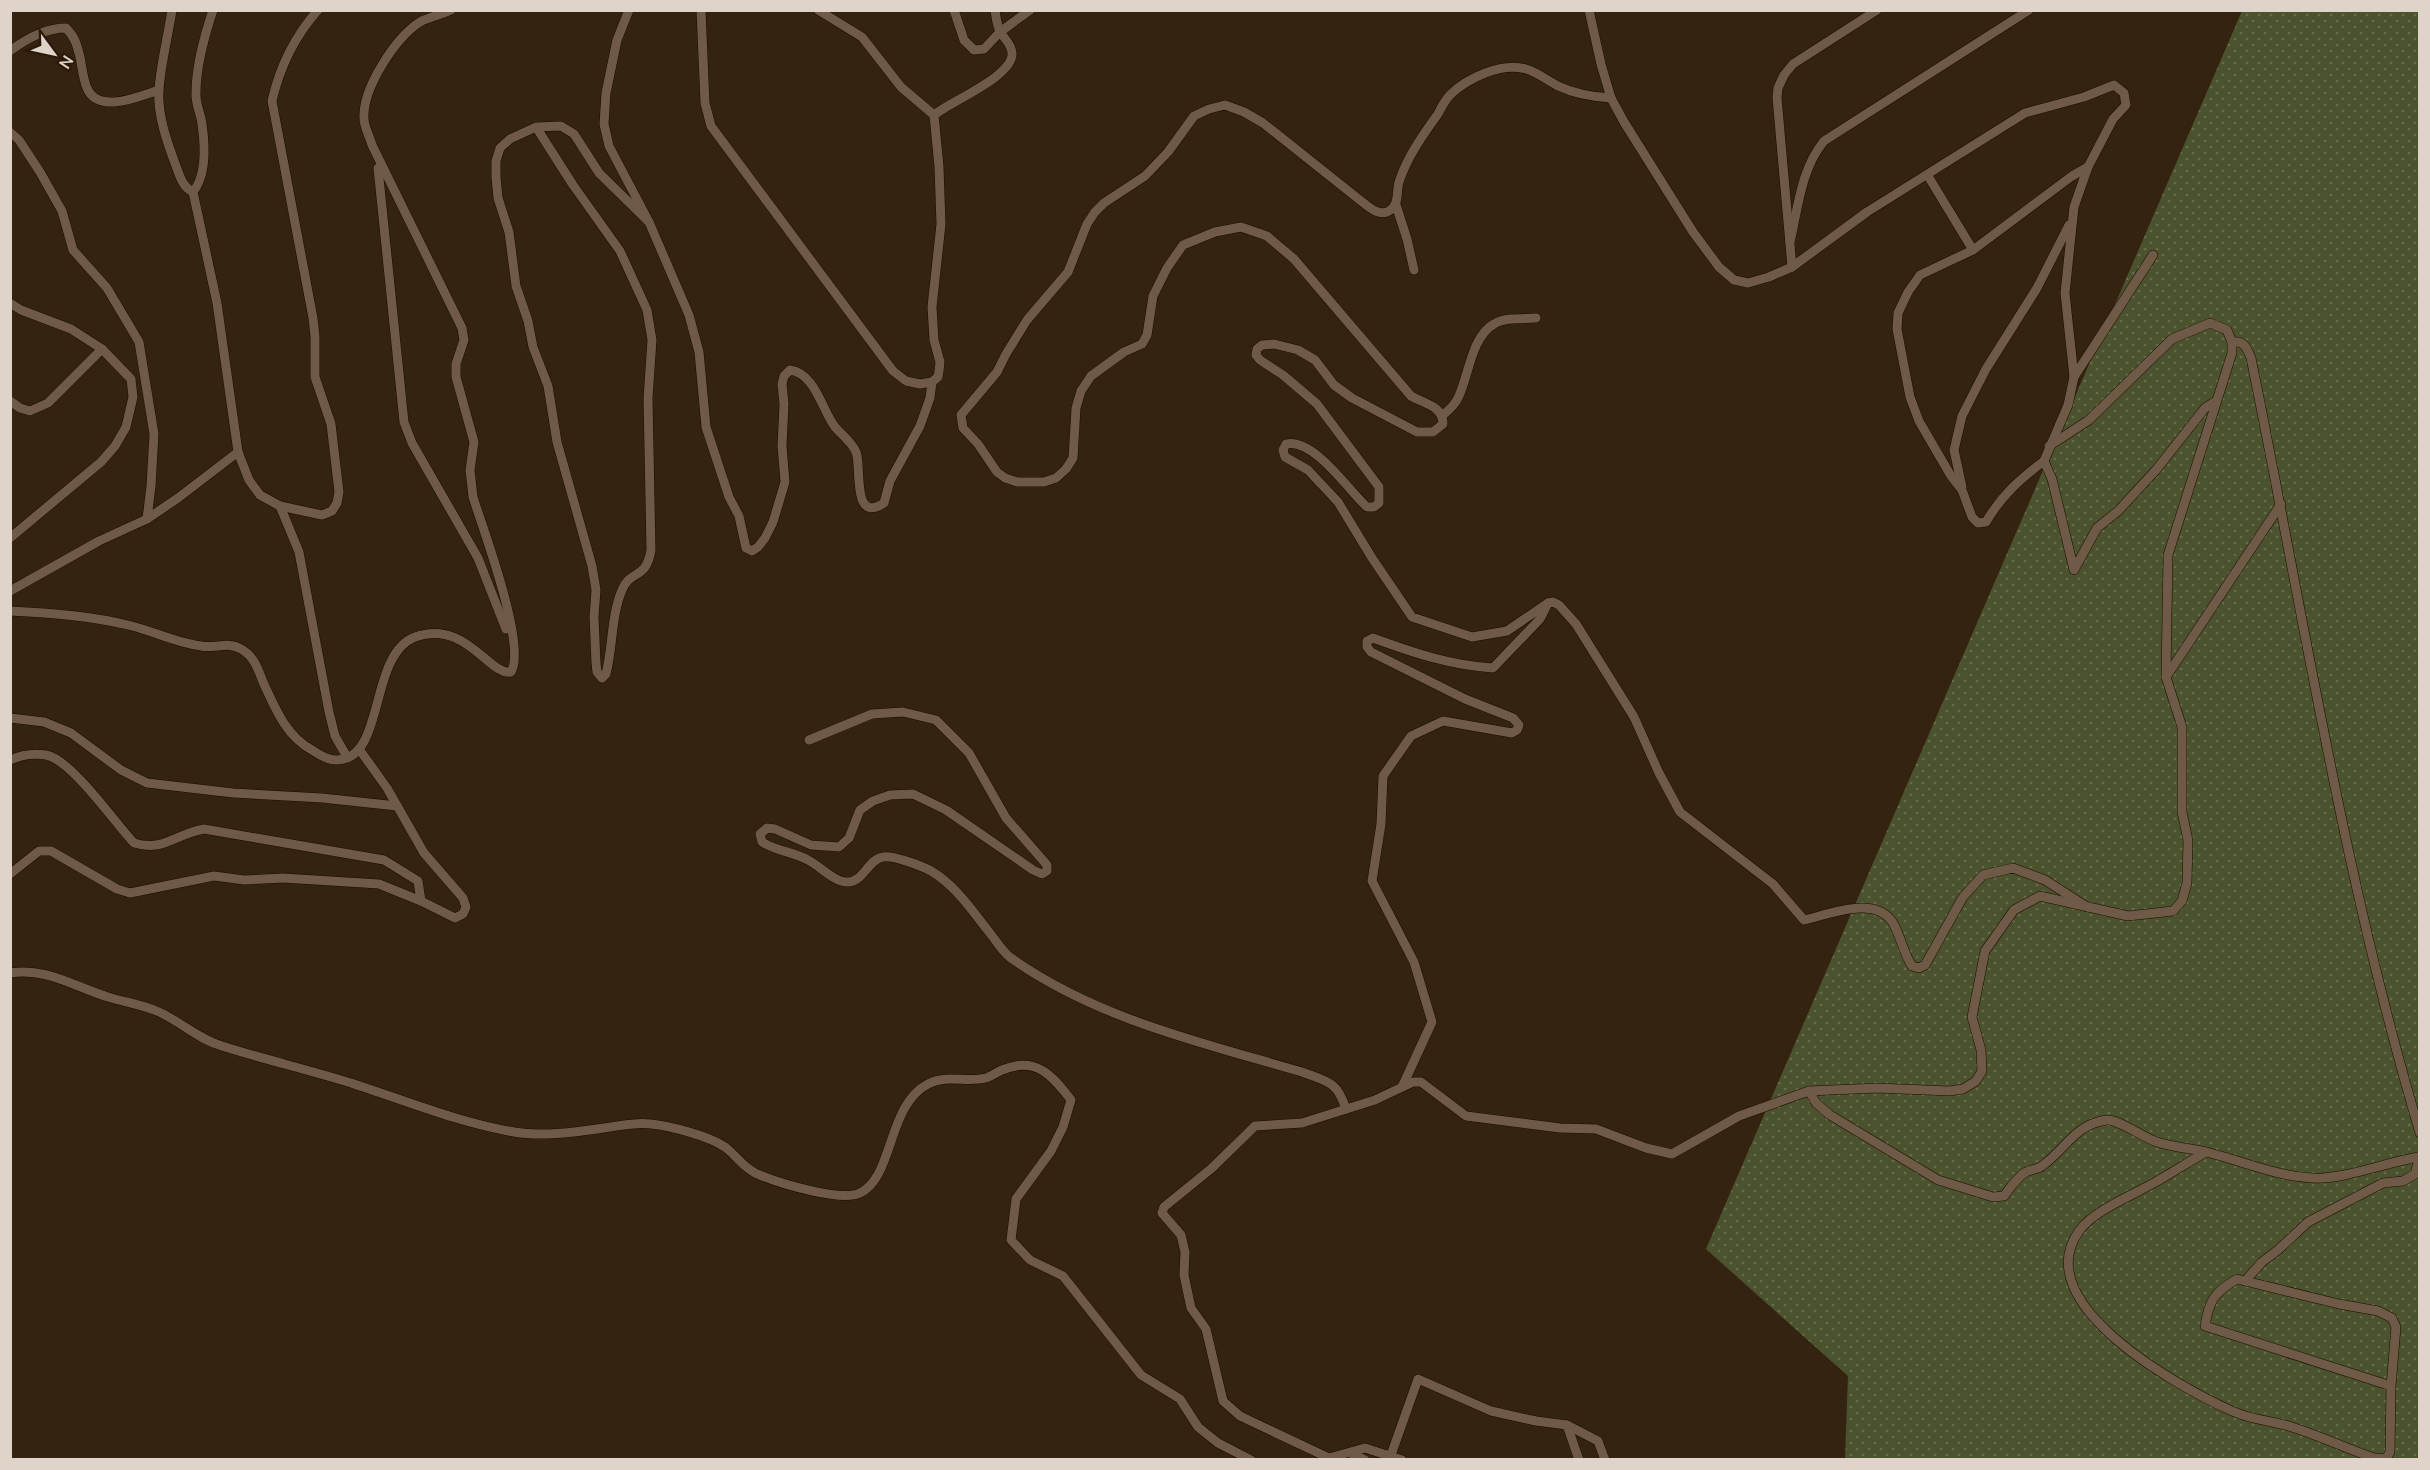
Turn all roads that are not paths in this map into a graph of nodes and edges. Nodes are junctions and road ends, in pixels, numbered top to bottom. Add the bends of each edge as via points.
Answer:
1 (172, 10) edge
2 (213, 10) edge
3 (318, 10) edge
4 (451, 10) edge
5 (628, 10) edge
6 (701, 10) edge
7 (818, 10) edge
8 (954, 10) edge
9 (994, 10) edge
10 (1030, 10) edge
11 (1589, 10) edge
12 (1877, 10) edge
13 (2029, 10) edge
14 (1000, 32) junction
15 (10, 51) edge
16 (159, 90) junction
17 (1611, 98) junction
18 (934, 115) junction
19 (536, 127) junction
20 (10, 132) edge
21 (372, 145) junction
22 (2088, 167) junction
23 (1928, 176) junction
24 (193, 192) junction
25 (1396, 205) junction
26 (2071, 220) junction
27 (649, 222) junction
28 (1790, 242) junction
29 (1973, 250) junction
30 (2153, 255) dead end
31 (1792, 267) junction
32 (1414, 270) dead end
33 (10, 303) edge
34 (1536, 318) dead end
35 (2232, 342) junction
36 (102, 349) junction
37 (2074, 377) junction
38 (932, 382) junction
39 (146, 385) junction
40 (133, 397) junction
41 (10, 401) edge
42 (2216, 401) junction
43 (1443, 415) junction
44 (2049, 446) junction
45 (238, 452) junction
46 (2044, 461) junction
47 (1962, 490) junction
48 (2281, 504) junction
49 (280, 506) junction
50 (147, 519) junction
51 (10, 538) edge
52 (10, 591) edge
53 (1548, 603) junction
54 (10, 611) edge
55 (514, 651) junction
56 (2166, 677) junction
57 (10, 718) edge
58 (809, 740) dead end
59 (359, 749) junction
60 (347, 757) junction
61 (10, 760) edge
62 (397, 806) junction
63 (10, 874) edge
64 (421, 901) junction
65 (2088, 908) junction
66 (10, 972) edge
67 (1402, 1087) junction
68 (1809, 1091) junction
69 (1346, 1109) junction
70 (2420, 1133) edge
71 (2206, 1152) junction
72 (2419, 1157) edge
73 (2245, 1281) junction
74 (2391, 1386) junction
75 (1567, 1425) junction
76 (1391, 1455) junction
77 (1329, 1459) edge
78 (1251, 1460) edge
79 (1353, 1460) edge
80 (1365, 1460) edge
81 (1402, 1460) edge
82 (1579, 1460) edge
83 (1605, 1460) edge

1 - 16 street
2 - 24 street via 195,94 203,146 199,185
3 - 49 street via 291,47 272,101 313,318 315,376 331,424 339,492 332,511 322,515
4 - 21 street via 421,21 405,35 374,77 366,97 364,121
5 - 27 street via 617,40 604,124 609,146
6 - 38 street via 705,103 711,126 893,371 906,381
7 - 18 street via 862,37 902,87
8 - 14 street via 964,40 974,50 984,49
9 - 14 street
10 - 14 street
11 - 17 street
12 - 28 street via 1792,64 1778,88
13 - 28 street via 1824,141 1807,169
14 - 18 street via 1009,41 1011,63 1000,75
15 - 16 street via 53,28 66,28 74,36 87,90 96,100 123,101
16 - 24 street via 168,145 182,182
17 - 25 street via 1570,91 1526,69 1508,67 1481,74 1450,95 1414,150 1398,184
17 - 31 street via 1623,123 1719,267 1734,280 1748,283
18 - 38 street via 941,224 932,307 940,362 938,377
19 - 19 street via 500,148 496,161 497,188 516,286 548,386 557,442 592,566 596,590 596,663 602,678 623,587 649,564 648,398 652,340 647,310 620,251
19 - 27 street via 561,126 574,134 599,173
20 - 39 street via 19,140 62,211 73,250 107,288 130,323 139,342
21 - 55 street via 381,183 404,422 412,443 478,558
21 - 55 street via 462,328 464,340 456,377 474,442 470,482 503,592
22 - 23 street via 2113,119 2126,105 2124,93 2114,85 2025,113
22 - 26 street
22 - 29 street
23 - 29 street
23 - 31 street via 1867,212
24 - 45 street via 217,303
25 - 32 street
25 - 43 street via 1383,213 1374,211 1244,112 1225,105 1194,116 1168,152 1144,176 1095,212 1068,272 1027,320 997,372 966,407 960,422 1005,478 1017,482 1056,478 1073,458 1081,391 1091,376 1124,352 1143,344 1153,296 1183,245 1241,227 1267,236 1294,259 1411,396
26 - 37 street via 2065,293
26 - 47 street via 2037,288 1986,369 1962,416 1954,450
27 - 38 street via 689,315 699,352 706,428 739,516 746,548 758,548 765,538 783,493 782,384 790,370 802,375 835,427 856,451 861,500 878,508 884,504 890,481 920,426
28 - 31 street
29 - 47 street via 1920,275 1898,313 1897,329 1910,398 1919,421
30 - 37 street
33 - 36 street via 71,329
34 - 43 street via 1503,321 1486,331 1468,363 1458,399
35 - 42 street
35 - 44 street via 2227,330 2210,323 2172,339 2089,420
35 - 48 street via 2246,346 2251,358
36 - 40 street via 130,379
36 - 41 street via 38,409 30,411
37 - 44 street via 2068,405
39 - 40 street
39 - 50 street via 154,434
40 - 51 street via 126,427 115,446
42 - 46 street via 2205,408 2118,511 2097,528 2074,570
42 - 56 street via 2168,555
43 - 53 street via 1443,424 1433,432 1417,432 1352,398 1334,385 1315,360 1298,350 1274,344 1262,345 1257,350 1260,360 1317,404 1379,487 1379,503 1367,507 1338,473 1301,445 1293,442 1283,450 1285,457 1308,470 1338,501 1412,616 1472,637 1507,631
44 - 46 street
45 - 49 street via 260,495
45 - 50 street
46 - 47 street via 2018,480 1986,522 1977,523 1972,517
48 - 56 street
48 - 70 street via 2335,788 2373,958
49 - 60 street via 299,552 331,720
50 - 52 street
53 - 65 street via 1559,605 1576,624 1634,717 1680,812 1773,884 1804,920 1862,907 1879,912 1892,921 1904,954 1912,966 1919,968 1925,965 1964,897 1983,875 2013,868 2045,880
53 - 67 street via 1540,619 1493,668 1460,666 1373,638 1367,642 1371,652 1465,699 1514,718 1519,725 1512,733 1443,721 1411,736 1383,776 1381,824 1372,881 1414,962 1432,1022
54 - 60 street via 60,614 132,626 203,647 239,647 257,665 283,723 293,736 326,758
55 - 59 street via 514,667 506,673 460,638 431,635 403,643 385,672 370,727
56 - 65 street via 2182,727 2182,812 2188,840 2187,884 2182,901 2173,911 2127,916
57 - 62 street via 44,722 71,733 121,770 147,783
58 - 69 street via 872,714 903,712 936,720 969,753 1006,818 1047,865 1047,871 1042,874 1033,870 946,810 913,794 890,795 860,810 849,838 839,847 811,845 767,828 760,834 762,842 809,860 849,883 882,856 931,871 956,891 1008,957 1053,983 1108,1012 1330,1083 1340,1091
59 - 60 street
59 - 62 street
61 - 64 street via 21,755 48,755 75,774 134,843 162,845 187,832 204,829 384,860 417,881
62 - 64 street via 424,853 463,898 466,907 455,918
63 - 64 street via 39,850 51,851 130,893 214,876 379,884
65 - 68 street via 2040,896 2014,910 1985,951 1972,1017 1981,1050 1982,1071 1976,1081 1949,1091
66 - 78 street via 47,974 156,1011 221,1046 304,1068 469,1122 546,1134 653,1124 714,1141 753,1173 848,1197 862,1193 873,1182 895,1126 925,1085 946,1079 983,1079 1018,1065 1043,1070 1055,1078 1071,1100 1051,1151 1016,1199 1011,1240 1030,1260 1063,1276 1142,1375 1180,1399 1198,1427 1218,1443
67 - 68 street via 1421,1082 1466,1116 1596,1129 1672,1154 1739,1116
67 - 69 street
68 - 71 street via 1830,1114 1938,1180 1993,1197 2004,1196 2020,1176 2039,1169 2074,1134 2092,1123 2111,1120 2150,1140
69 - 77 street via 1302,1124 1255,1126 1164,1207 1162,1213 1180,1235 1191,1308 1206,1329 1223,1401 1240,1416
71 - 72 street via 2276,1174 2314,1178
71 - 74 street via 2097,1215 2080,1229 2069,1248 2069,1270 2074,1293 2091,1316 2114,1339 2188,1388 2234,1412 2290,1427 2374,1458 2386,1459 2390,1452
72 - 73 street via 2415,1174 2403,1181 2383,1183 2308,1222
73 - 74 street via 2378,1311 2392,1318 2396,1327
73 - 74 street via 2237,1279 2225,1286 2208,1305 2205,1326
75 - 76 street via 1491,1411 1418,1379
75 - 82 street
75 - 83 street via 1598,1441
76 - 77 street via 1365,1448
76 - 81 street
79 - 80 street

